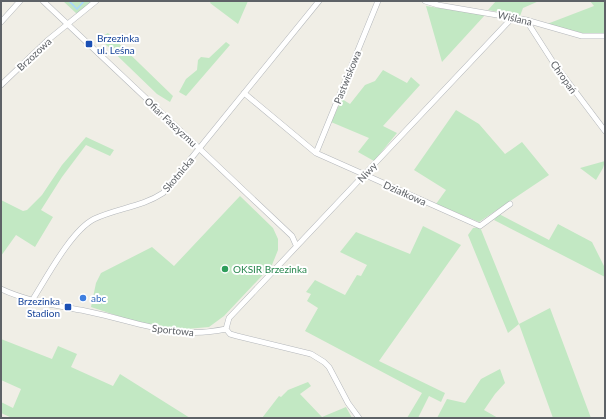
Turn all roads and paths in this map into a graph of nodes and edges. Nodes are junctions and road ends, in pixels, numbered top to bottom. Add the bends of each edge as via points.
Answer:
1 (20, 1) edge
2 (43, 1) edge
3 (96, 1) edge
4 (320, 1) edge
5 (378, 1) edge
6 (425, 1) edge
7 (513, 17) junction
8 (526, 20) junction
9 (1, 22) edge
10 (68, 24) junction
11 (605, 36) edge
12 (1, 85) edge
13 (244, 93) junction
14 (605, 131) edge
15 (200, 148) junction
16 (316, 153) junction
17 (365, 175) junction
18 (510, 204) dead end
19 (296, 245) junction
20 (2, 292) edge
21 (33, 299) junction
22 (226, 329) junction
23 (359, 418) edge

1 - 9 street
2 - 10 street, Ofiar Faszyzmu
3 - 10 street, Brzozowa
4 - 13 street, Skotnicka
5 - 16 street, Pastwiskowa
6 - 7 street, Wiślana
7 - 8 street, Wiślana
7 - 17 street, Niwy
8 - 11 street, Wiślana via 582,36
8 - 14 street, Chropań
10 - 12 street, Brzozowa
10 - 15 street, Ofiar Faszyzmu
13 - 15 street, Skotnicka
13 - 16 street, Działkowa
15 - 19 street, Ofiar Faszyzmu via 292,236
15 - 21 street, Skotnicka via 163,193 151,201 94,219 77,232
16 - 17 street, Działkowa
17 - 18 street, Działkowa via 480,226
17 - 19 street, Niwy
19 - 22 street, Niwy via 229,318
20 - 21 street, Sportowa
21 - 22 street, Sportowa via 112,316 164,331 188,333
22 - 23 street via 230,334 311,354 324,362

